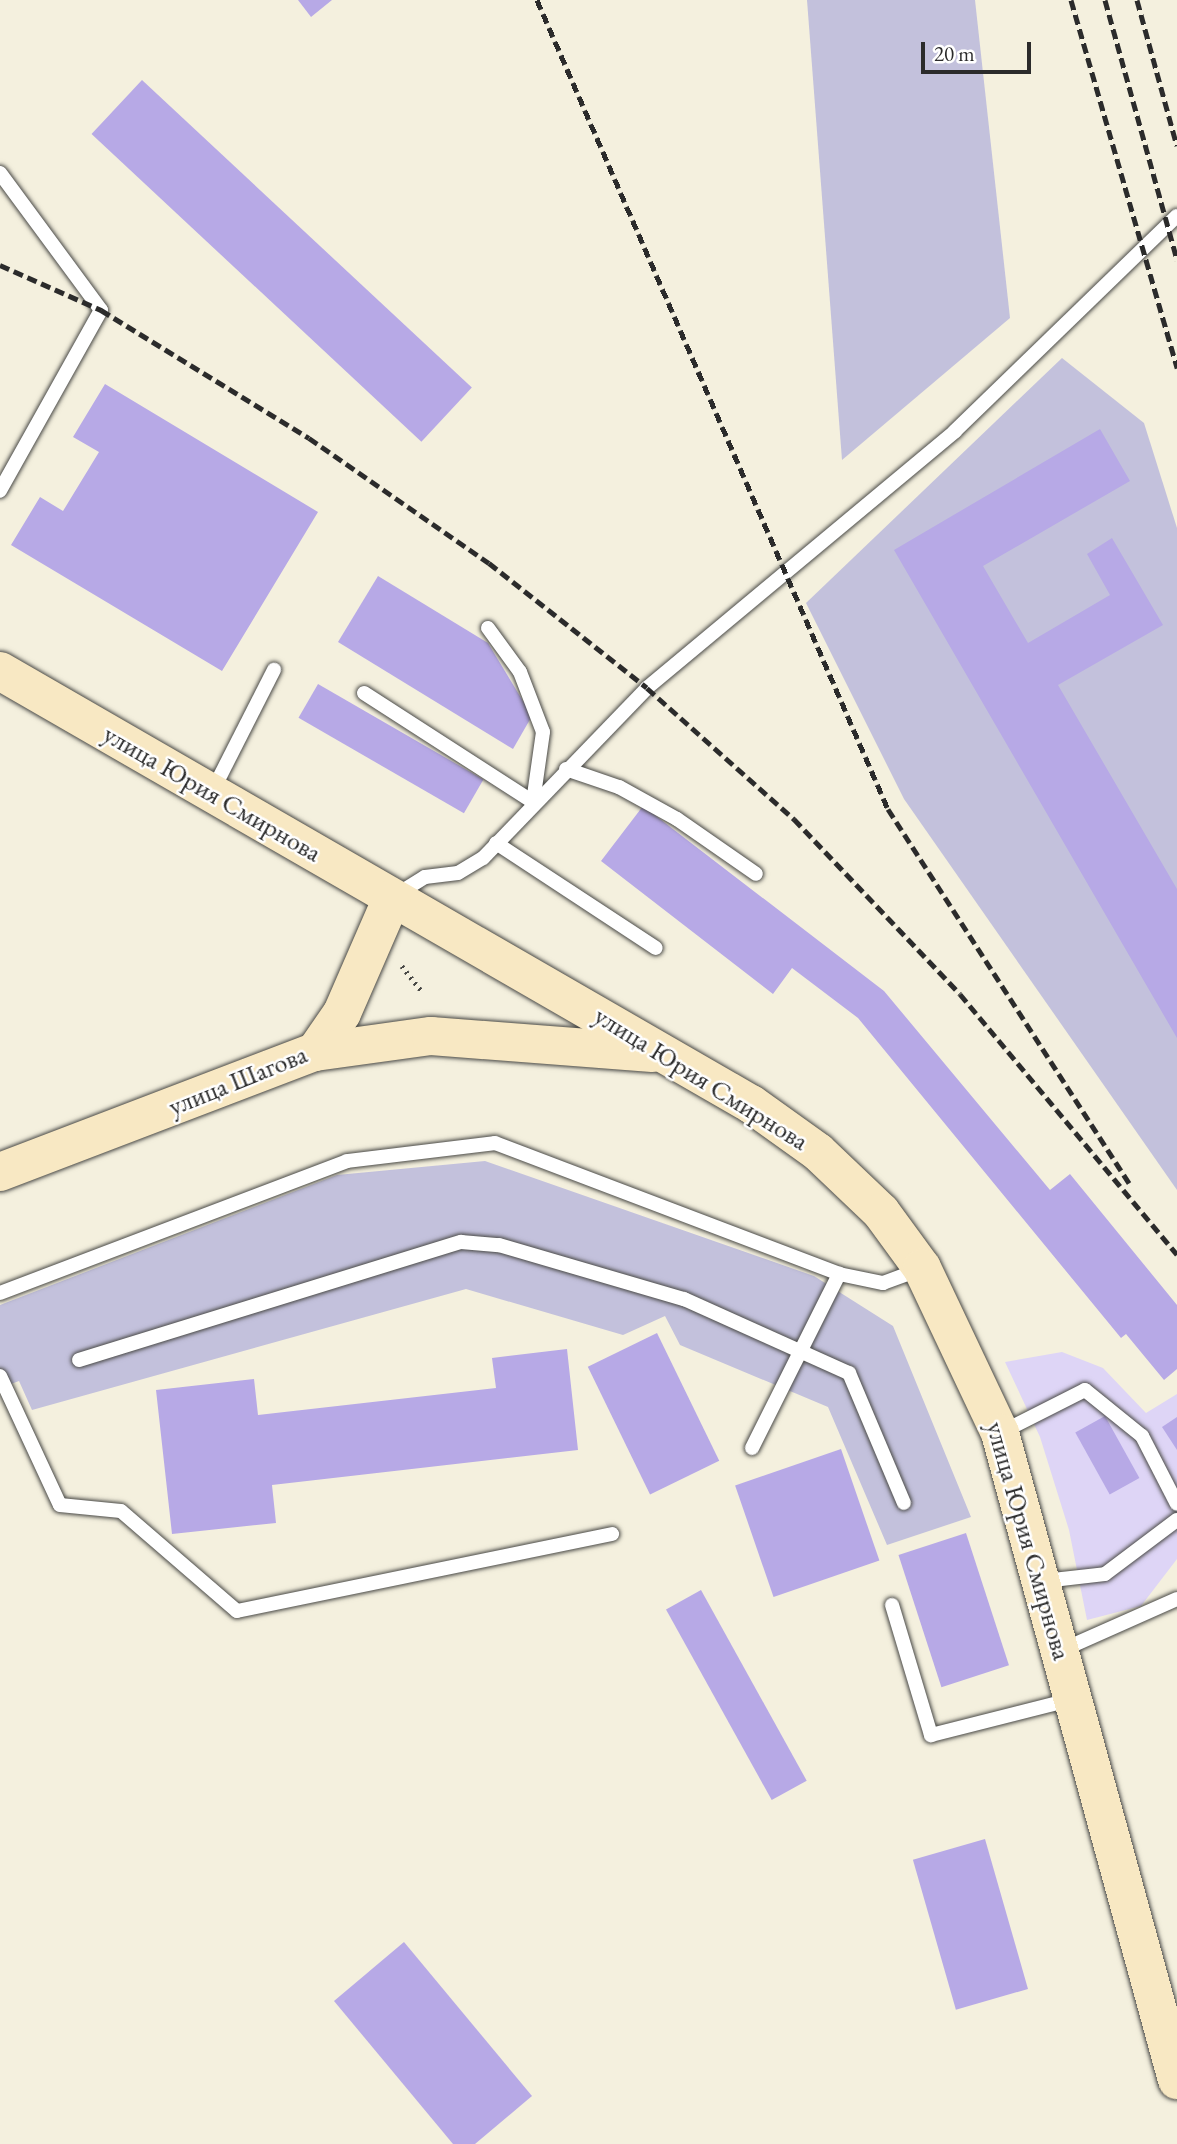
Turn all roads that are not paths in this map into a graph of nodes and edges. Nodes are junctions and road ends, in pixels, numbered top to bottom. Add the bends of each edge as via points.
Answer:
1 (0, 173) edge
2 (1177, 216) edge
3 (0, 491) edge
4 (488, 628) dead end
5 (274, 670) dead end
6 (0, 671) edge
7 (364, 693) dead end
8 (566, 769) junction
9 (211, 794) junction
10 (533, 802) junction
11 (496, 843) junction
12 (756, 874) dead end
13 (392, 898) junction
14 (656, 948) dead end
15 (315, 1052) junction
16 (668, 1055) junction
17 (0, 1172) edge
18 (922, 1268) junction
19 (839, 1273) junction
20 (0, 1293) edge
21 (802, 1347) junction
22 (79, 1360) dead end
23 (0, 1376) edge
24 (1000, 1433) junction
25 (752, 1448) dead end
26 (904, 1503) dead end
27 (1177, 1504) edge
28 (1177, 1520) edge
29 (612, 1534) dead end
30 (1042, 1581) junction
31 (1177, 1599) edge
32 (892, 1605) dead end
33 (1061, 1650) junction
34 (1074, 1698) junction
35 (1177, 2080) edge

1 - 3 lane via 101,310
2 - 8 lane via 955,431 694,646
4 - 10 lane via 520,672 543,732
5 - 9 lane
6 - 9 main road, улица Юрия Смирнова
7 - 10 lane
8 - 10 lane
8 - 12 lane via 619,787 677,818
9 - 13 main road, улица Юрия Смирнова
10 - 11 lane
11 - 13 lane via 458,873 425,877
11 - 14 lane
13 - 15 main road, улица Шагова via 342,1013
13 - 16 main road, улица Юрия Смирнова
15 - 16 main road via 431,1036
15 - 17 main road, улица Шагова
16 - 18 main road, улица Юрия Смирнова via 818,1152 881,1212
18 - 19 lane via 883,1283
18 - 24 main road, улица Юрия Смирнова
19 - 20 lane via 495,1143 346,1161
19 - 21 lane
21 - 22 lane via 684,1299 499,1245 461,1242
21 - 25 lane
21 - 26 lane via 849,1373
23 - 29 lane via 60,1505 121,1511 237,1611
24 - 27 lane via 1085,1390 1142,1436
24 - 30 main road, улица Юрия Смирнова
28 - 30 lane via 1105,1574
30 - 33 main road, улица Юрия Смирнова
31 - 33 lane
32 - 34 lane via 931,1735
33 - 34 main road, улица Юрия Смирнова
34 - 35 main road, улица Юрия Смирнова

